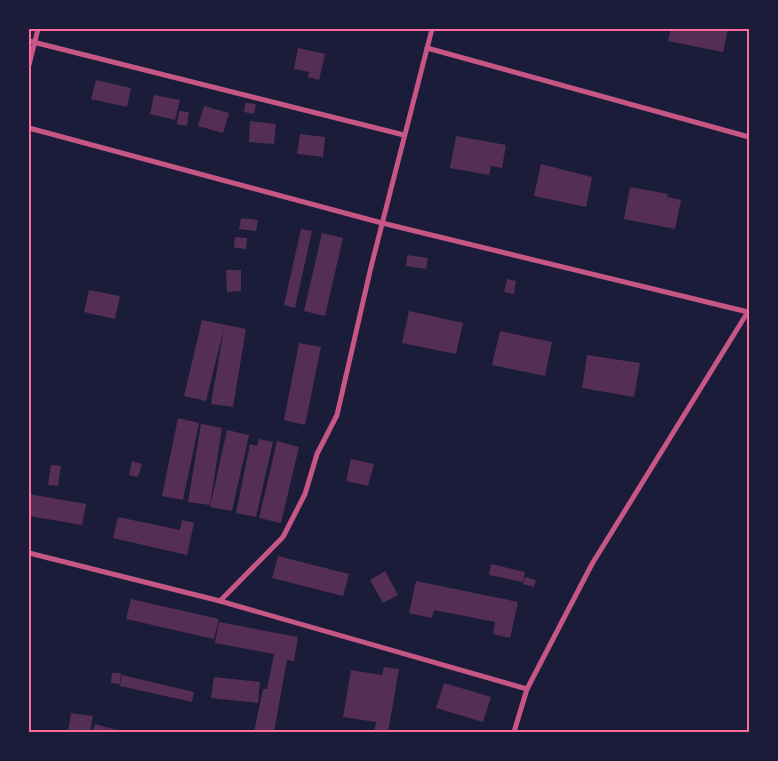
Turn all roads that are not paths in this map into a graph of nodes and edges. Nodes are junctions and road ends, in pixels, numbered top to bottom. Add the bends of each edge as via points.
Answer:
1 (38, 29) edge
2 (432, 29) edge
3 (32, 41) edge
4 (427, 48) junction
5 (29, 65) edge
6 (29, 128) edge
7 (404, 135) junction
8 (749, 137) edge
9 (382, 222) junction
10 (748, 310) edge
11 (29, 553) edge
12 (220, 601) junction
13 (528, 689) junction
14 (514, 732) edge

1 - 3 street
2 - 4 street
3 - 5 street
3 - 7 street
4 - 7 street
4 - 8 street
6 - 9 street
7 - 9 street
9 - 10 street
9 - 12 street via 337,416 317,454 305,494 283,537
10 - 13 street via 592,564
11 - 12 street
12 - 13 street
13 - 14 street

